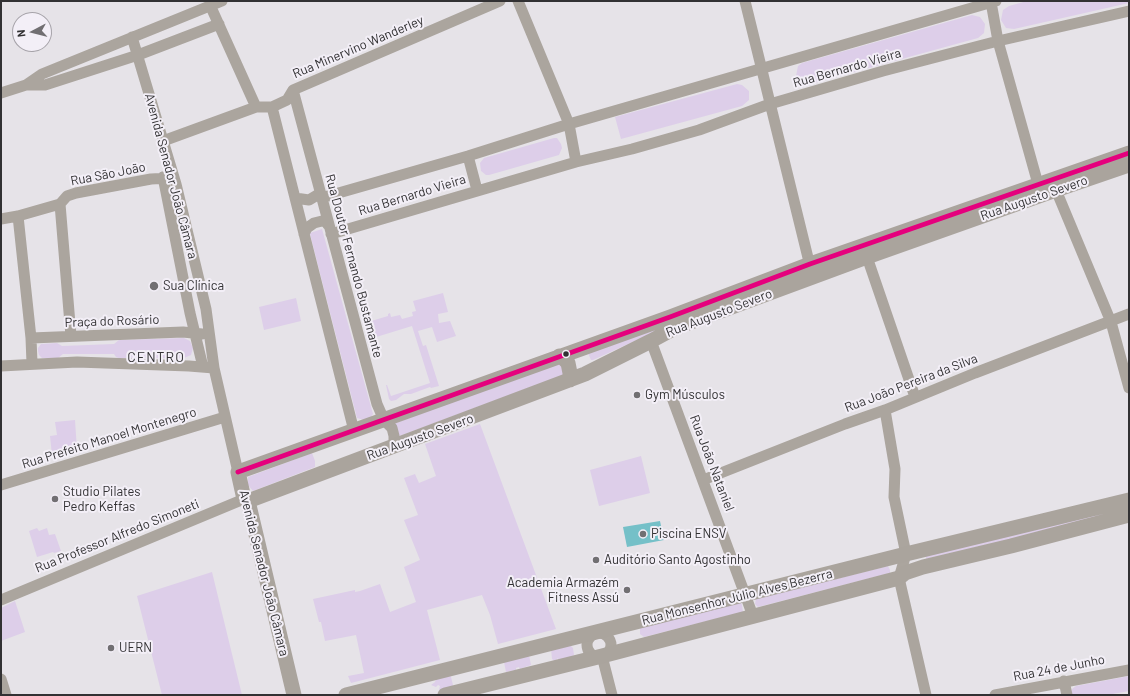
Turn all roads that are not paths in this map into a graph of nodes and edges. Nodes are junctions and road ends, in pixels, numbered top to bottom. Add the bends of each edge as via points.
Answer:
1 (222, 1) edge
2 (500, 1) edge
3 (518, 1) edge
4 (745, 1) edge
5 (993, 2) edge
6 (210, 5) junction
7 (1129, 11) edge
8 (219, 24) junction
9 (132, 37) junction
10 (998, 41) junction
11 (138, 55) junction
12 (762, 69) junction
13 (26, 85) junction
14 (293, 90) junction
15 (1, 93) edge
16 (770, 104) junction
17 (256, 107) junction
18 (272, 107) junction
19 (569, 124) junction
20 (163, 141) junction
21 (1129, 153) edge
22 (468, 156) junction
23 (576, 162) junction
24 (1129, 165) edge
25 (1090, 172) junction
26 (163, 178) junction
27 (176, 184) junction
28 (1038, 184) junction
29 (478, 190) junction
30 (1056, 190) junction
31 (320, 195) junction
32 (295, 198) junction
33 (60, 204) junction
34 (18, 216) junction
35 (1, 219) edge
36 (330, 229) junction
37 (304, 234) junction
38 (867, 257) junction
39 (811, 270) junction
40 (1129, 314) edge
41 (1111, 322) junction
42 (195, 333) junction
43 (210, 335) junction
44 (71, 336) junction
45 (31, 338) junction
46 (651, 341) junction
47 (211, 346) junction
48 (199, 349) junction
49 (577, 349) junction
50 (559, 356) junction
51 (32, 363) junction
52 (1, 366) edge
53 (209, 367) junction
54 (585, 374) junction
55 (570, 380) junction
56 (1129, 388) edge
57 (915, 396) junction
58 (885, 410) junction
59 (225, 417) junction
60 (384, 420) junction
61 (354, 431) junction
62 (394, 446) junction
63 (238, 472) junction
64 (703, 480) junction
65 (1, 485) edge
66 (246, 500) junction
67 (1129, 500) edge
68 (1129, 515) edge
69 (906, 554) junction
70 (899, 578) junction
71 (746, 595) junction
72 (1, 600) edge
73 (753, 616) junction
74 (596, 633) junction
75 (602, 656) junction
76 (494, 658) junction
77 (461, 666) junction
78 (1129, 670) edge
79 (1, 680) edge
80 (1064, 681) junction
81 (500, 682) junction
82 (467, 690) junction
83 (6, 695) edge
84 (294, 695) edge
85 (346, 695) edge
86 (445, 695) edge
87 (612, 695) edge
88 (926, 695) edge
89 (995, 695) edge
90 (1067, 695) edge

1 - 6 street
2 - 14 street, Rua Minervino Wanderley
3 - 19 street
4 - 12 street
5 - 10 street
5 - 12 street, Rua Bernardo Vieira
6 - 8 street
6 - 9 street
7 - 10 street, Rua Bernardo Vieira
8 - 11 street
8 - 17 street
9 - 11 street, Avenida Senador João Câmara
9 - 13 street via 42,74
10 - 16 street, Rua Bernardo Vieira
10 - 28 street
11 - 13 street via 45,85
11 - 20 street, Avenida Senador João Câmara
12 - 16 street
12 - 19 street, Rua Bernardo Vieira
13 - 15 street
14 - 18 street, Rua Minervino Wanderley via 287,100
14 - 31 street, Rua Doutor Fernando Bustamante
16 - 23 street, Rua Bernardo Vieira via 699,130
16 - 39 street
17 - 18 street
17 - 20 street
18 - 32 street
19 - 22 street, Rua Bernardo Vieira
19 - 23 street
20 - 27 street, Avenida Senador João Câmara
21 - 25 main road, Rua Augusto Severo
22 - 29 street, Rua Bernardo Vieira
22 - 31 street, Rua Bernardo Vieira
23 - 29 street, Rua Bernardo Vieira
24 - 25 main road, Rua Augusto Severo
25 - 28 main road, Rua Augusto Severo
25 - 30 main road, Rua Augusto Severo
26 - 27 street, Rua São João via 172,178
26 - 33 street, Rua São João via 76,193 67,196
26 - 42 street, Avenida Senador João Câmara
27 - 43 street, Avenida Senador João Câmara
28 - 39 main road, Rua Augusto Severo
29 - 36 street, Rua Bernardo Vieira
30 - 38 main road, Rua Augusto Severo
30 - 41 street
31 - 32 street, Rua Bernardo Vieira via 309,200
31 - 36 street, Rua Doutor Fernando Bustamante
32 - 37 street
33 - 34 street, Rua São João
33 - 44 street
34 - 35 street, Rua São João
34 - 45 street
36 - 37 street, Rua Bernardo Vieira via 326,222 322,221 314,223
36 - 60 street, Rua Doutor Fernando Bustamante via 377,404
37 - 61 street
38 - 39 main road, Rua Augusto Severo
38 - 57 street
39 - 46 main road, Rua Augusto Severo via 675,328
39 - 49 main road, Rua Augusto Severo
40 - 41 street, Rua João Pereira da Silva
41 - 56 street
41 - 57 street, Rua João Pereira da Silva
42 - 43 street, Praça do Rosário
42 - 44 street, Praça do Rosário
42 - 48 street, Avenida Senador João Câmara
43 - 47 street, Avenida Senador João Câmara
44 - 45 street, Praça do Rosário
45 - 51 street
46 - 54 main road, Rua Augusto Severo
46 - 64 street, Rua João Nataniel
47 - 48 street via 209,342 204,341 200,343
47 - 53 street, Avenida Senador João Câmara
48 - 53 street, Avenida Senador João Câmara
49 - 50 main road, Rua Augusto Severo
49 - 54 main road via 570,360 571,366 579,374
50 - 55 main road via 568,364
50 - 60 main road, Rua Augusto Severo
51 - 52 street
51 - 53 street via 77,362
53 - 59 street, Avenida Senador João Câmara
54 - 55 main road, Rua Augusto Severo
55 - 62 main road, Rua Augusto Severo
57 - 58 street, Rua João Pereira da Silva
58 - 64 street, Rua João Pereira da Silva
58 - 69 street via 895,469 894,497
59 - 63 street, Avenida Senador João Câmara
59 - 65 street, Rua Prefeito Manoel Montenegro
60 - 61 main road, Rua Augusto Severo
60 - 62 street, Rua Doutor Fernando Bustamante via 392,428
61 - 63 main road, Rua Augusto Severo
62 - 66 main road, Rua Augusto Severo
63 - 66 main road, Avenida Senador João Câmara
64 - 71 street, Rua João Nataniel
66 - 72 street, Rua Professor Alfredo Simoneti
66 - 84 main road, Avenida Senador João Câmara
67 - 69 main road, Rua Monsenhor Júlio Alves Bezerra
68 - 70 main road, Rua Monsenhor Júlio Alves Bezerra via 924,567 905,573
69 - 70 street
69 - 71 main road, Rua Monsenhor Júlio Alves Bezerra
70 - 73 main road, Rua Monsenhor Júlio Alves Bezerra
70 - 88 street
71 - 73 street, Rua João Nataniel
71 - 74 main road, Rua Monsenhor Júlio Alves Bezerra
73 - 75 main road, Rua Monsenhor Júlio Alves Bezerra
74 - 75 street via 606,635 610,640 610,650
74 - 75 street via 592,634 588,641 588,648 595,656
74 - 76 main road, Rua Monsenhor Júlio Alves Bezerra
75 - 81 main road, Rua Monsenhor Júlio Alves Bezerra
75 - 87 street
76 - 77 main road, Rua Monsenhor Júlio Alves Bezerra
76 - 81 main road
77 - 82 main road
77 - 85 main road, Rua Monsenhor Júlio Alves Bezerra
78 - 80 street, Rua 24 de Junho
79 - 83 street
80 - 89 street, Rua 24 de Junho
80 - 90 street
81 - 82 main road, Rua Monsenhor Júlio Alves Bezerra
82 - 86 main road, Rua Monsenhor Júlio Alves Bezerra

